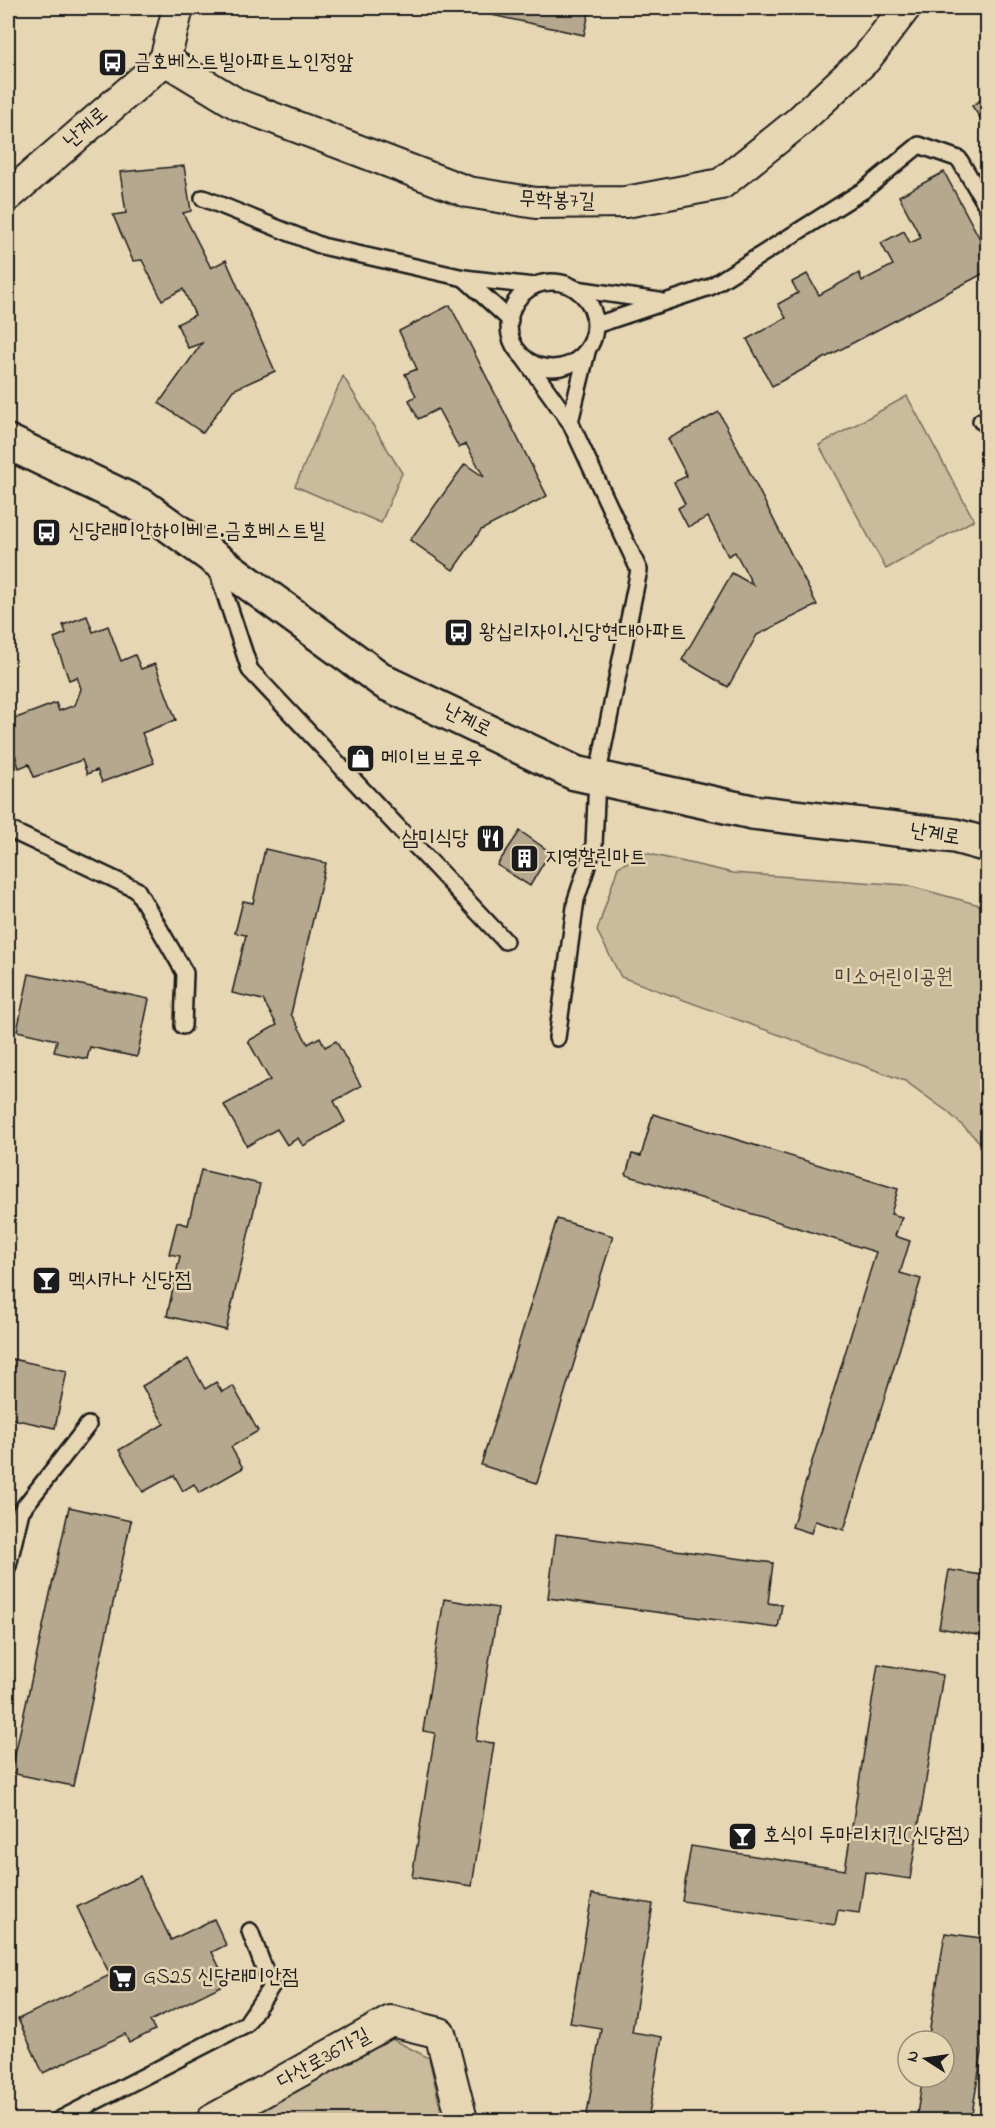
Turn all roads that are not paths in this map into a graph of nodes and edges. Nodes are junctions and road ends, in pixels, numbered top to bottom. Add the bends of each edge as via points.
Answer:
1 (178, 8) edge
2 (904, 8) edge
3 (165, 60) junction
4 (8, 196) edge
5 (203, 198) dead end
6 (987, 208) edge
7 (464, 278) junction
8 (534, 286) junction
9 (575, 289) junction
10 (662, 301) junction
11 (510, 320) junction
12 (596, 325) junction
13 (587, 352) junction
14 (524, 358) junction
15 (570, 422) junction
16 (8, 442) edge
17 (212, 555) junction
18 (597, 778) junction
19 (8, 829) edge
20 (981, 841) edge
21 (505, 941) dead end
22 (183, 1026) dead end
23 (557, 1038) dead end
24 (88, 1425) dead end
25 (8, 1566) edge
26 (250, 1931) dead end
27 (59, 2121) edge
28 (212, 2121) edge
29 (462, 2121) edge

1 - 3 street
2 - 3 street, 무학봉7길 via 866,59 797,123 721,184 626,202 536,203 468,192 240,105
3 - 4 street, 난계로
5 - 7 lane via 321,246
6 - 10 lane via 959,159 919,145 864,190 710,287
7 - 8 lane
7 - 11 lane
8 - 9 lane via 562,283
8 - 11 lane via 522,294
9 - 10 lane
9 - 12 lane via 586,298
10 - 12 lane
11 - 14 lane via 515,347
12 - 13 lane
13 - 14 lane via 564,367 550,369
13 - 15 lane
14 - 15 lane
15 - 18 lane via 639,570
16 - 17 main road, 난계로 via 144,507
17 - 18 main road, 난계로 via 386,683 575,773
17 - 21 lane via 250,670
18 - 20 main road, 난계로 via 752,812
18 - 23 lane via 594,845 576,900
19 - 22 lane via 137,890 185,973
24 - 25 lane via 21,1511
26 - 27 lane via 271,1987 246,2024
28 - 29 street, 다산로36가길 via 391,2021 440,2033

